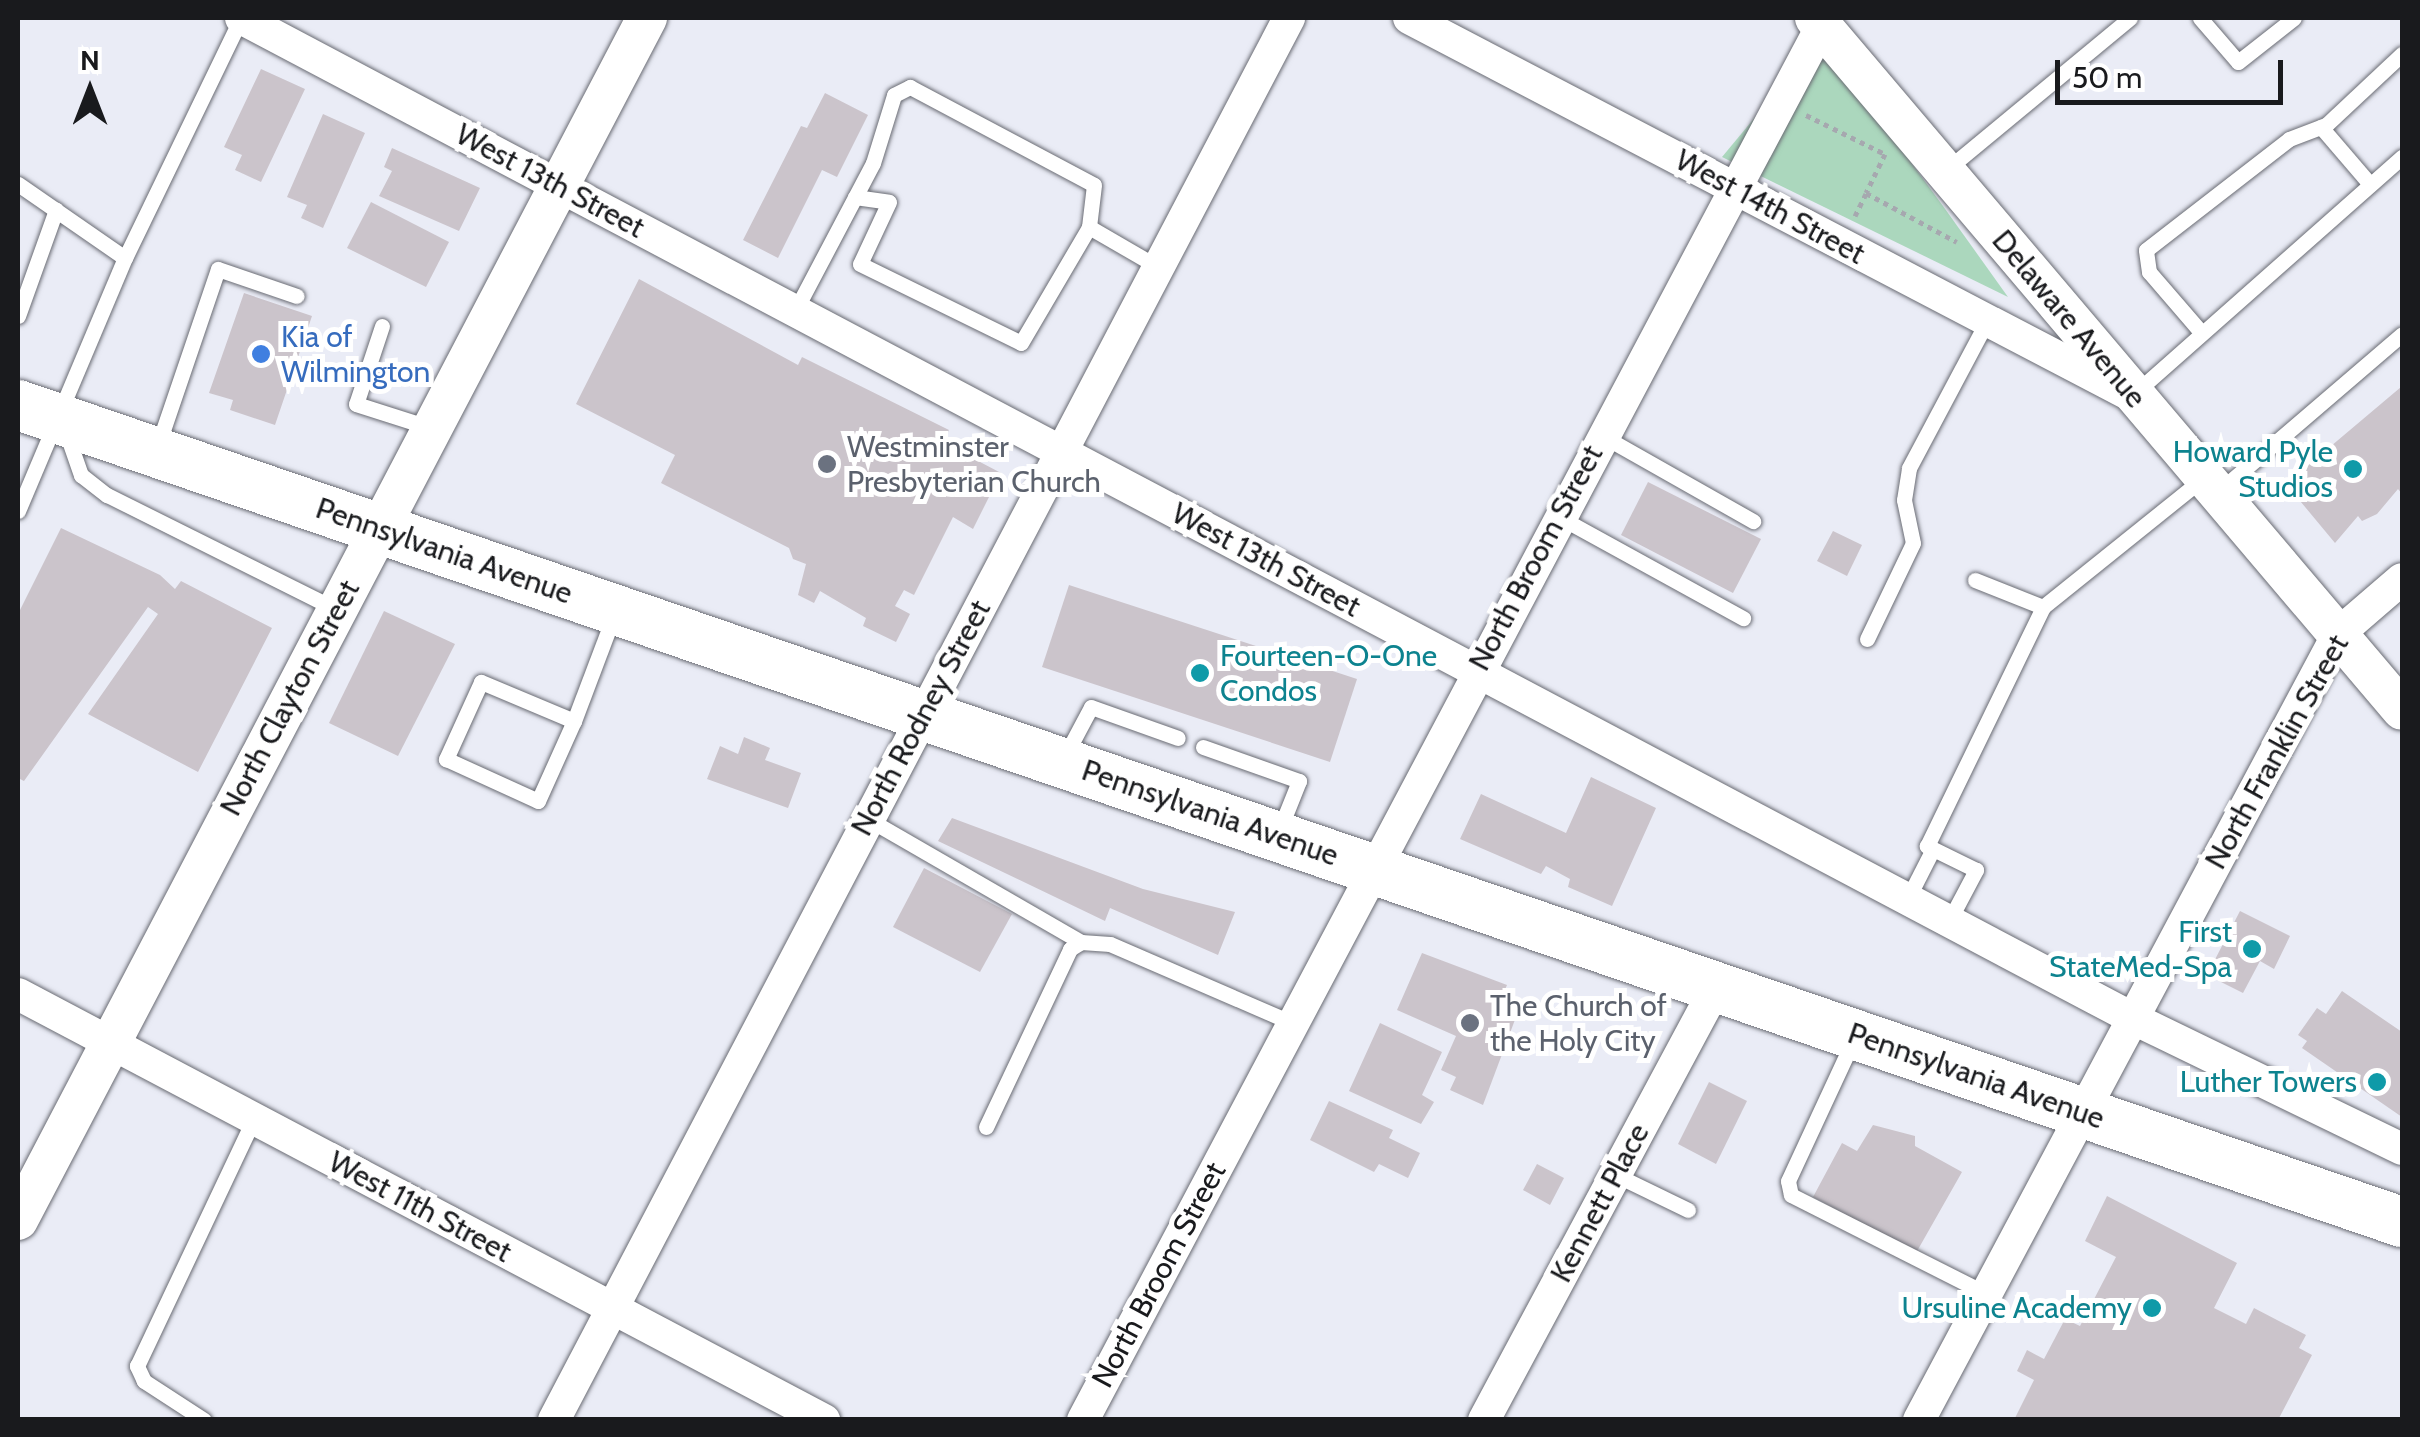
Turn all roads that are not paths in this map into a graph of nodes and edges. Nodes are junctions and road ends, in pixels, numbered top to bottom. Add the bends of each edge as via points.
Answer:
1 (241, 18) edge
2 (647, 18) edge
3 (1289, 18) edge
4 (1409, 18) edge
5 (2130, 18) edge
6 (2200, 18) edge
7 (2294, 18) edge
8 (1820, 19) edge
9 (2402, 54) edge
10 (2320, 127) junction
11 (2402, 157) edge
12 (1945, 171) junction
13 (2369, 182) junction
14 (18, 184) edge
15 (558, 186) junction
16 (1732, 187) junction
17 (855, 197) junction
18 (56, 210) junction
19 (1089, 227) junction
20 (124, 258) junction
21 (1158, 267) junction
22 (297, 296) dead end
23 (795, 311) junction
24 (18, 316) edge
25 (1987, 321) junction
26 (382, 326) dead end
27 (2200, 331) junction
28 (2402, 334) edge
29 (2132, 396) junction
30 (39, 412) edge
31 (431, 428) junction
32 (1601, 436) junction
33 (156, 452) junction
34 (1061, 452) junction
35 (2211, 484) junction
36 (18, 511) edge
37 (1558, 516) junction
38 (1753, 520) dead end
39 (379, 529) junction
40 (2402, 579) edge
41 (1975, 580) dead end
42 (2042, 607) junction
43 (337, 609) junction
44 (616, 610) junction
45 (1743, 618) dead end
46 (2338, 634) junction
47 (1867, 639) dead end
48 (1476, 671) junction
49 (2402, 710) edge
50 (923, 715) junction
51 (574, 721) junction
52 (1178, 738) dead end
53 (1203, 747) dead end
54 (1062, 762) junction
55 (868, 820) junction
56 (1277, 836) junction
57 (1933, 849) junction
58 (1371, 868) junction
59 (1907, 900) junction
60 (1949, 921) junction
61 (1081, 942) junction
62 (1716, 987) junction
63 (18, 994) edge
64 (2130, 1018) junction
65 (1290, 1022) junction
66 (1856, 1034) junction
67 (110, 1043) junction
68 (2080, 1111) junction
69 (254, 1119) junction
70 (986, 1127) dead end
71 (2402, 1149) edge
72 (1616, 1174) junction
73 (1688, 1210) dead end
74 (18, 1220) edge
75 (2402, 1222) edge
76 (1984, 1294) junction
77 (612, 1308) junction
78 (204, 1420) edge
79 (554, 1420) edge
80 (824, 1420) edge
81 (1083, 1420) edge
82 (1484, 1420) edge
83 (1918, 1420) edge

1 - 15 street, West 13th Street
1 - 20 lane
2 - 15 street, North Clayton Street
3 - 21 street, North Rodney Street
4 - 16 street, West 14th Street
5 - 12 lane
6 - 7 lane via 2238,62
8 - 12 street, Delaware Avenue
8 - 16 street, North Broom Street
9 - 10 lane
10 - 13 lane
10 - 27 lane via 2289,139 2146,250 2149,272
11 - 13 lane
12 - 29 street, Delaware Avenue
13 - 27 lane
14 - 18 lane
15 - 23 street, West 13th Street
15 - 31 street, North Clayton Street
16 - 25 street, West 14th Street
16 - 32 street, North Broom Street
17 - 19 lane via 894,95 910,87 1094,185
17 - 19 lane via 889,202 860,264 1021,343
17 - 23 lane
18 - 20 lane
18 - 24 lane
19 - 21 lane
20 - 30 lane
21 - 34 street, North Rodney Street
22 - 33 lane via 218,269
23 - 34 street, West 13th Street
25 - 29 street, West 14th Street
25 - 47 lane via 1909,468 1904,500 1914,543
26 - 31 lane via 356,404
27 - 29 lane
28 - 35 lane
29 - 35 street, Delaware Avenue
30 - 33 main road, Pennsylvania Avenue
30 - 36 lane
30 - 43 lane via 81,475 107,495
31 - 39 street, North Clayton Street
32 - 37 street, North Broom Street
32 - 38 lane
33 - 39 main road, Pennsylvania Avenue
34 - 48 street, West 13th Street
34 - 50 street, North Rodney Street
35 - 42 lane
35 - 46 street, Delaware Avenue
37 - 45 lane
37 - 48 street, North Broom Street
39 - 43 street, North Clayton Street
39 - 44 main road, Pennsylvania Avenue
40 - 46 street, North Franklin Street
41 - 42 lane
42 - 57 lane via 1927,846
43 - 67 street, North Clayton Street
44 - 50 main road, Pennsylvania Avenue
44 - 51 lane
46 - 49 street, Delaware Avenue
46 - 64 street, North Franklin Street
48 - 58 street, North Broom Street
48 - 59 street, West 13th Street
50 - 54 main road, Pennsylvania Avenue
50 - 55 street, North Rodney Street
51 - 51 lane via 538,801 446,760 481,682
52 - 54 lane via 1091,707
53 - 56 lane via 1298,780
54 - 56 main road, Pennsylvania Avenue
55 - 61 lane
55 - 77 street, North Rodney Street
56 - 58 main road, Pennsylvania Avenue
57 - 59 lane
57 - 60 lane via 1976,870
58 - 62 main road, Pennsylvania Avenue
58 - 65 street, North Broom Street
59 - 60 street, West 13th Street
60 - 64 street, West 13th Street
61 - 65 lane via 1110,944
61 - 70 lane via 1070,950
62 - 66 main road, Pennsylvania Avenue
62 - 72 street, Kennett Place
63 - 67 street, West 11th Street
64 - 68 street, North Franklin Street
64 - 71 street, West 13th Street
65 - 81 street, North Broom Street
66 - 68 main road, Pennsylvania Avenue
66 - 76 lane via 1788,1181 1791,1195
67 - 69 street, West 11th Street
67 - 74 street, North Clayton Street
68 - 75 main road, Pennsylvania Avenue
68 - 76 street, North Franklin Street
69 - 77 street, West 11th Street
69 - 78 lane via 137,1366 144,1381
72 - 73 lane
72 - 82 street, Kennett Place
76 - 83 street, North Franklin Street
77 - 79 street, North Rodney Street
77 - 80 street, West 11th Street

